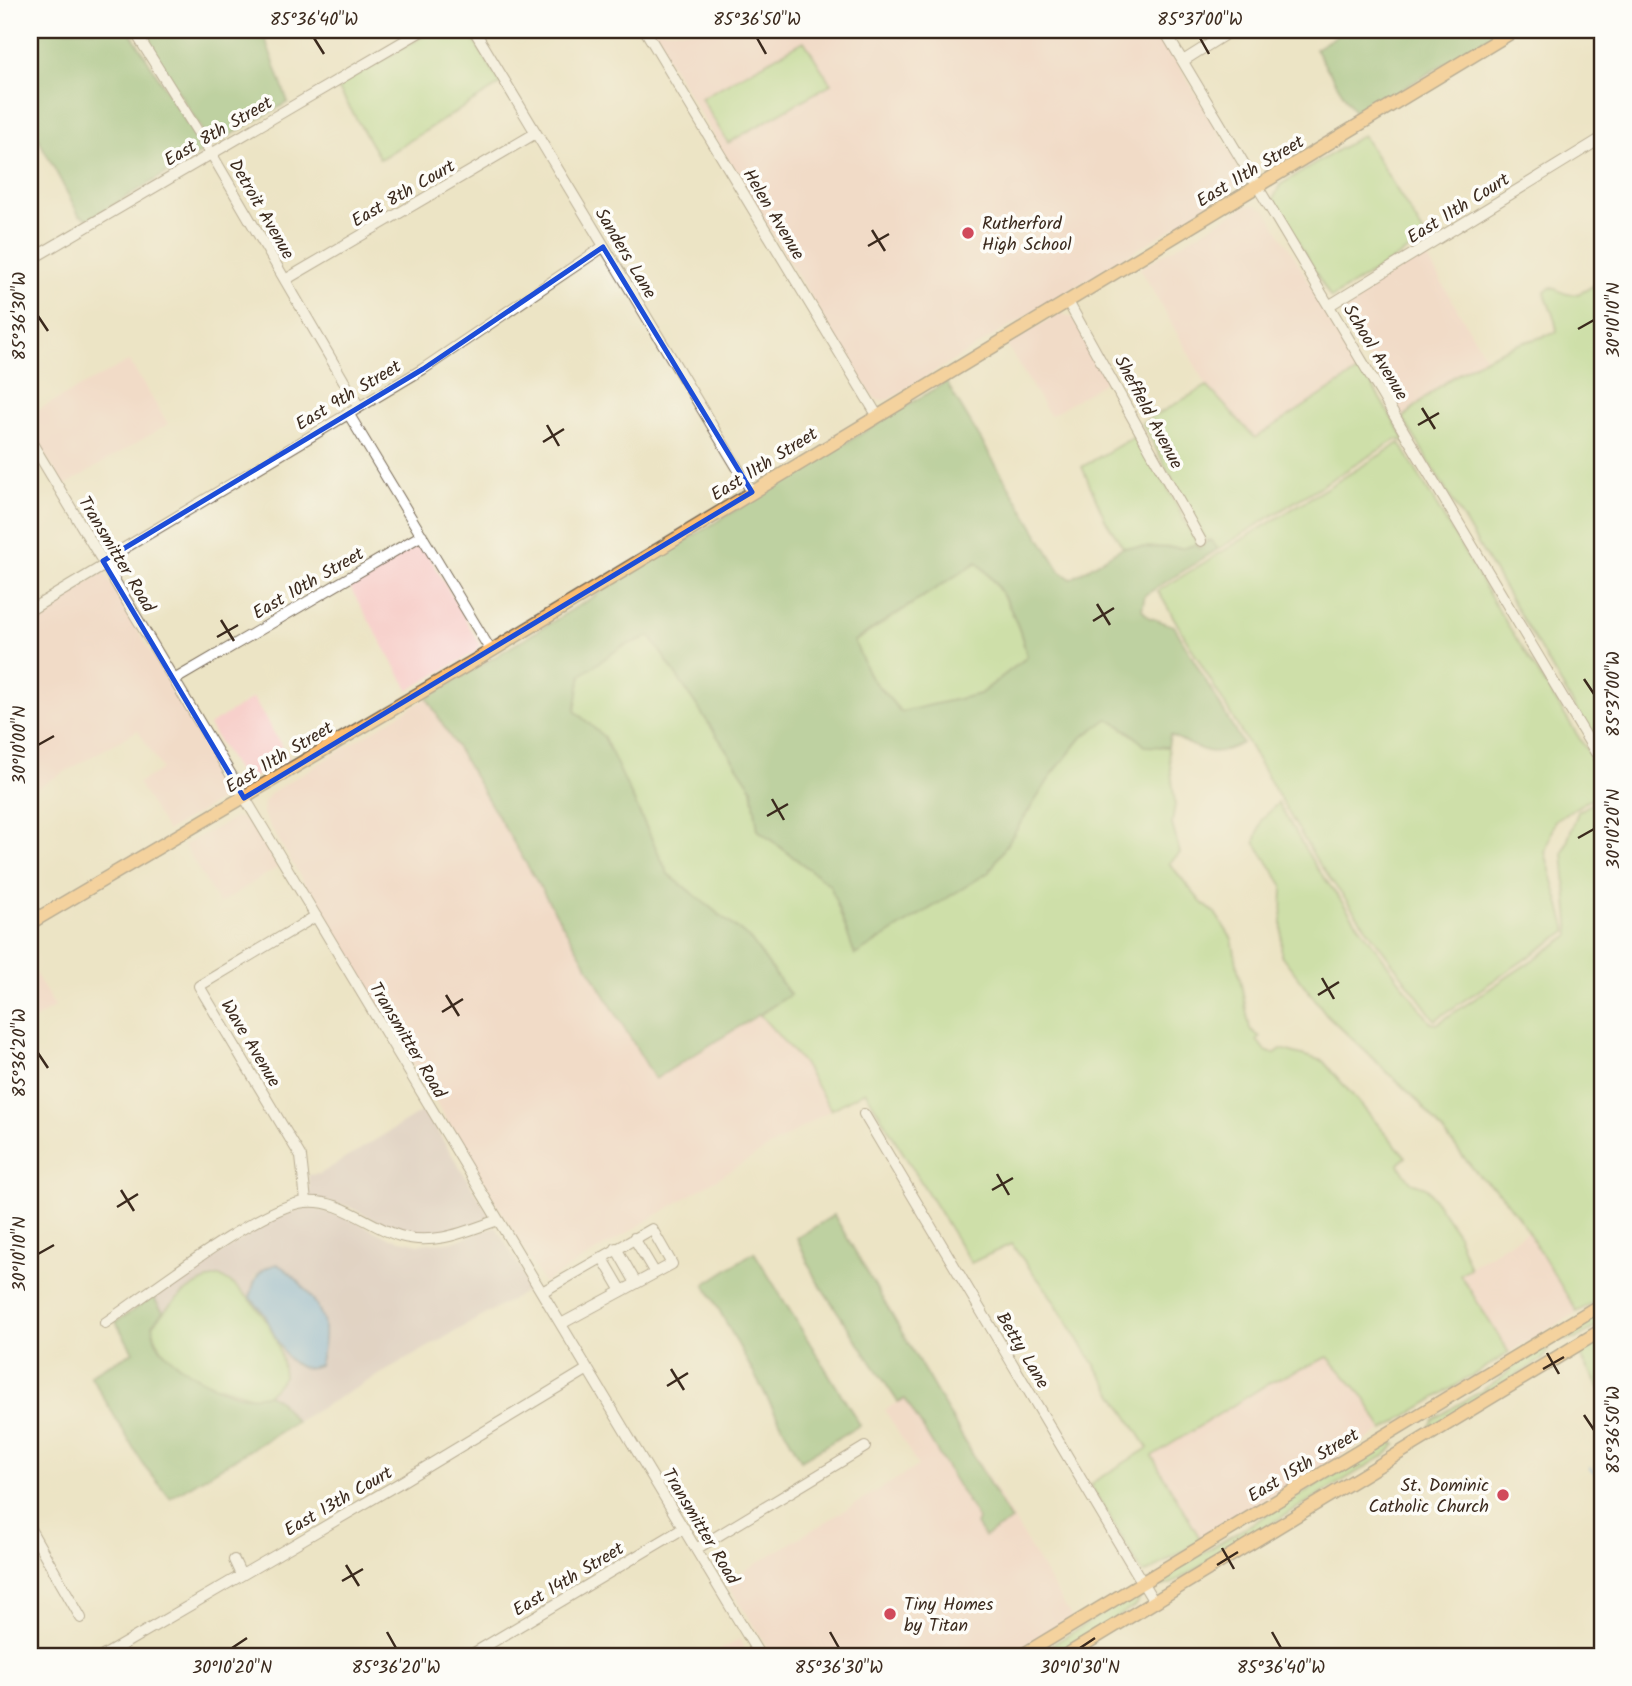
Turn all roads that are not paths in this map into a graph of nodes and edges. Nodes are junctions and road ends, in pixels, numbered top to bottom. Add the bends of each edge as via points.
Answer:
1 (134, 30) edge
2 (397, 30) edge
3 (423, 30) edge
4 (474, 30) edge
5 (645, 30) edge
6 (1164, 30) edge
7 (1232, 30) edge
8 (1515, 30) edge
9 (404, 41) junction
10 (1182, 61) junction
11 (536, 133) junction
12 (1602, 138) edge
13 (211, 153) junction
14 (1258, 187) junction
15 (603, 247) junction
16 (30, 260) edge
17 (285, 280) junction
18 (1067, 300) junction
19 (1330, 305) junction
20 (359, 407) junction
21 (348, 413) junction
22 (877, 415) junction
23 (30, 440) edge
24 (752, 492) junction
25 (422, 535) junction
26 (1201, 541) dead end
27 (104, 563) junction
28 (30, 610) edge
29 (491, 651) junction
30 (174, 680) junction
31 (1602, 763) edge
32 (244, 798) junction
33 (316, 916) junction
34 (30, 923) edge
35 (864, 1114) dead end
36 (306, 1202) junction
37 (498, 1220) junction
38 (634, 1238) junction
39 (616, 1248) junction
40 (602, 1257) junction
41 (655, 1273) junction
42 (636, 1283) junction
43 (622, 1291) junction
44 (542, 1292) junction
45 (1602, 1304) edge
46 (105, 1323) dead end
47 (561, 1324) junction
48 (1602, 1330) edge
49 (588, 1369) junction
50 (865, 1447) dead end
51 (684, 1528) junction
52 (30, 1529) edge
53 (696, 1549) junction
54 (234, 1560) dead end
55 (241, 1575) junction
56 (1143, 1582) junction
57 (1154, 1602) junction
58 (81, 1618) dead end
59 (486, 1646) junction
60 (102, 1656) edge
61 (469, 1656) edge
62 (492, 1656) edge
63 (760, 1656) edge
64 (1021, 1656) edge
65 (1065, 1656) edge

1 - 13 street, Detroit Avenue
2 - 9 street
3 - 9 street, East 8th Street
4 - 11 street, Sanders Lane
5 - 22 street, Helen Avenue
6 - 10 street, School Avenue
7 - 10 street
8 - 14 main road, East 11th Street
9 - 13 street, East 8th Street
10 - 14 street, School Avenue
11 - 15 street, Sanders Lane
11 - 17 street, East 8th Court
12 - 19 street, East 11th Court
13 - 16 street, East 8th Street
13 - 17 street, Detroit Avenue
14 - 18 main road, East 11th Street
14 - 19 street, School Avenue
15 - 20 street, East 9th Street via 424,369
15 - 24 street, Sanders Lane
17 - 20 street, Detroit Avenue
18 - 22 main road, East 11th Street
18 - 26 street, Sheffield Avenue
19 - 31 street, School Avenue
20 - 21 street, East 9th Street
21 - 25 street
21 - 27 street, East 9th Street
22 - 24 main road, East 11th Street
23 - 27 street, Transmitter Road
24 - 29 main road, East 11th Street
25 - 29 street
25 - 30 street, East 10th Street
27 - 28 street, East 9th Street
27 - 30 street, Transmitter Road
29 - 32 main road, East 11th Street
30 - 32 street, Transmitter Road
32 - 33 street, Transmitter Road
32 - 34 main road, East 11th Street
33 - 36 street, Wave Avenue via 199,986 301,1157
33 - 37 street, Transmitter Road
35 - 56 street, Betty Lane
36 - 37 street via 331,1206 419,1239 454,1236
36 - 46 street via 274,1212 235,1235
37 - 44 street, Transmitter Road
38 - 39 street
38 - 41 street
38 - 41 street via 652,1229 672,1264
39 - 40 street
39 - 42 street
40 - 43 street
40 - 44 street
41 - 42 street
42 - 43 street
43 - 47 street
44 - 47 street, Transmitter Road
45 - 56 main road, East 15th Street
47 - 49 street, Transmitter Road
48 - 57 main road
49 - 51 street, Transmitter Road
49 - 55 street, East 13th Court
50 - 53 street
51 - 53 street, Transmitter Road
51 - 59 street, East 14th Street
52 - 58 street
53 - 63 street, Transmitter Road
54 - 55 street
55 - 60 street, East 13th Court
56 - 57 street, Betty Lane
56 - 64 main road, East 15th Street
57 - 65 main road
59 - 61 street, East 14th Street
59 - 62 street

